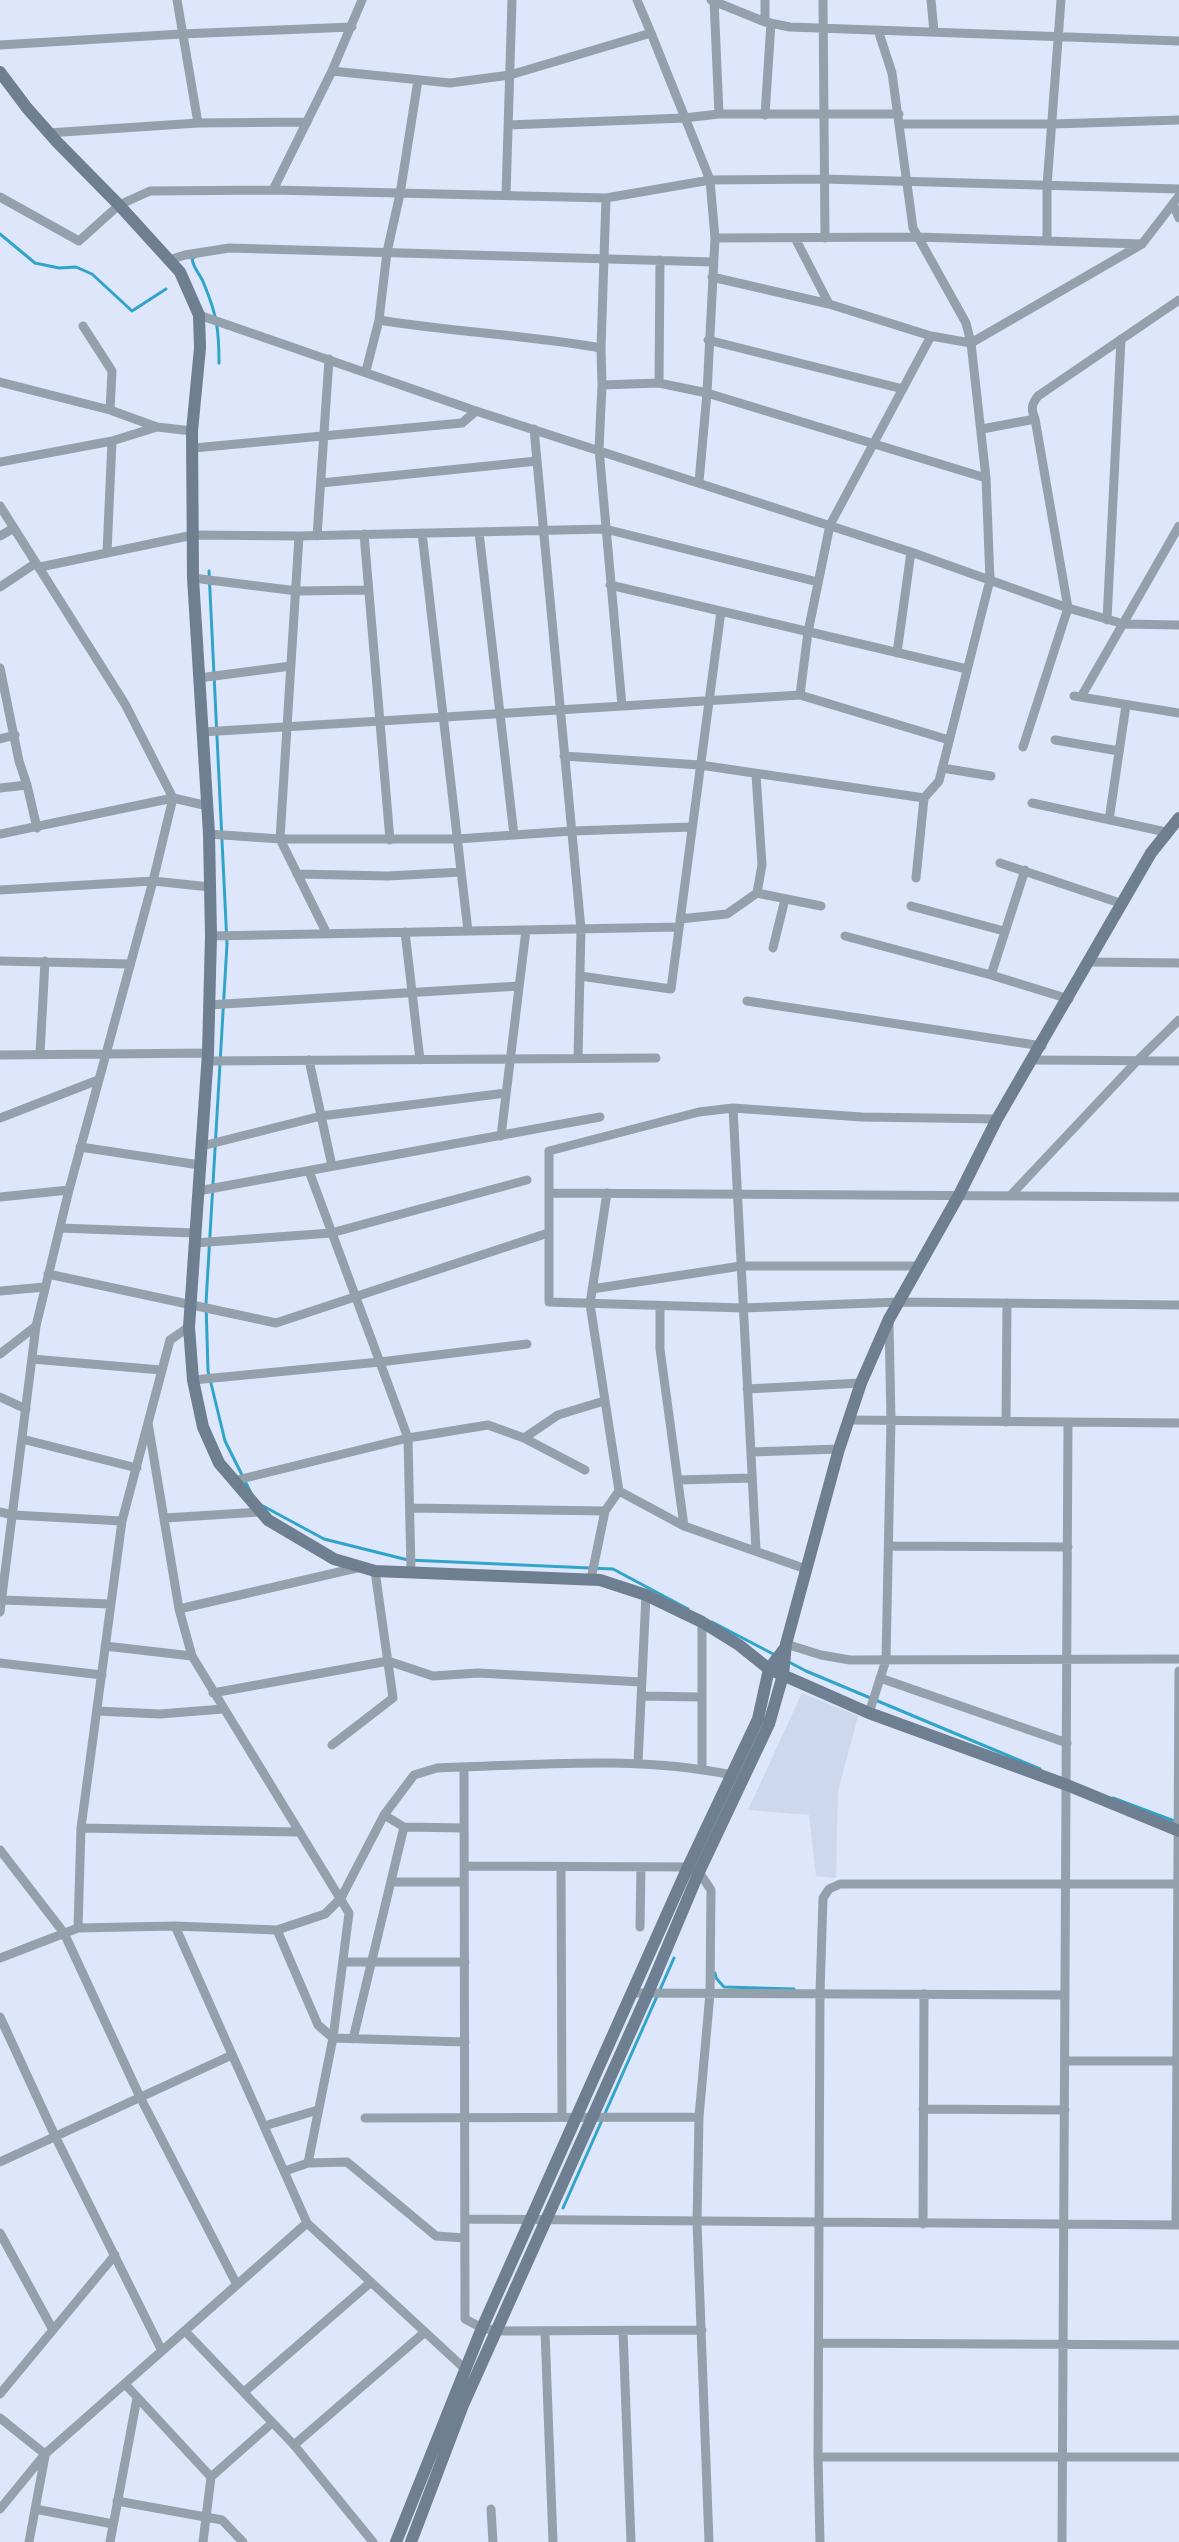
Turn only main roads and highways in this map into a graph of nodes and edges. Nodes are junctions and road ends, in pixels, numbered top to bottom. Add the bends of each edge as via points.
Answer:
1 (0, 72) edge
2 (1179, 818) edge
3 (785, 1646) junction
4 (769, 1669) junction
5 (783, 1675) junction
6 (1179, 1831) edge
7 (694, 1869) junction
8 (396, 2542) edge
9 (411, 2542) edge

1 - 4 main road via 48,133 180,273 199,315 192,431 193,535 211,936 189,1327 193,1380 203,1427 219,1463 268,1520 334,1559 375,1571 591,1579 646,1595 702,1622
2 - 3 main road via 1151,853 997,1119 889,1319 861,1383 839,1449
3 - 4 main road
3 - 5 main road
4 - 5 main road
4 - 7 main road via 758,1719
5 - 6 main road via 869,1713
5 - 7 main road via 769,1724
7 - 8 main road via 633,1993 482,2328
7 - 9 main road via 648,1993 463,2405

